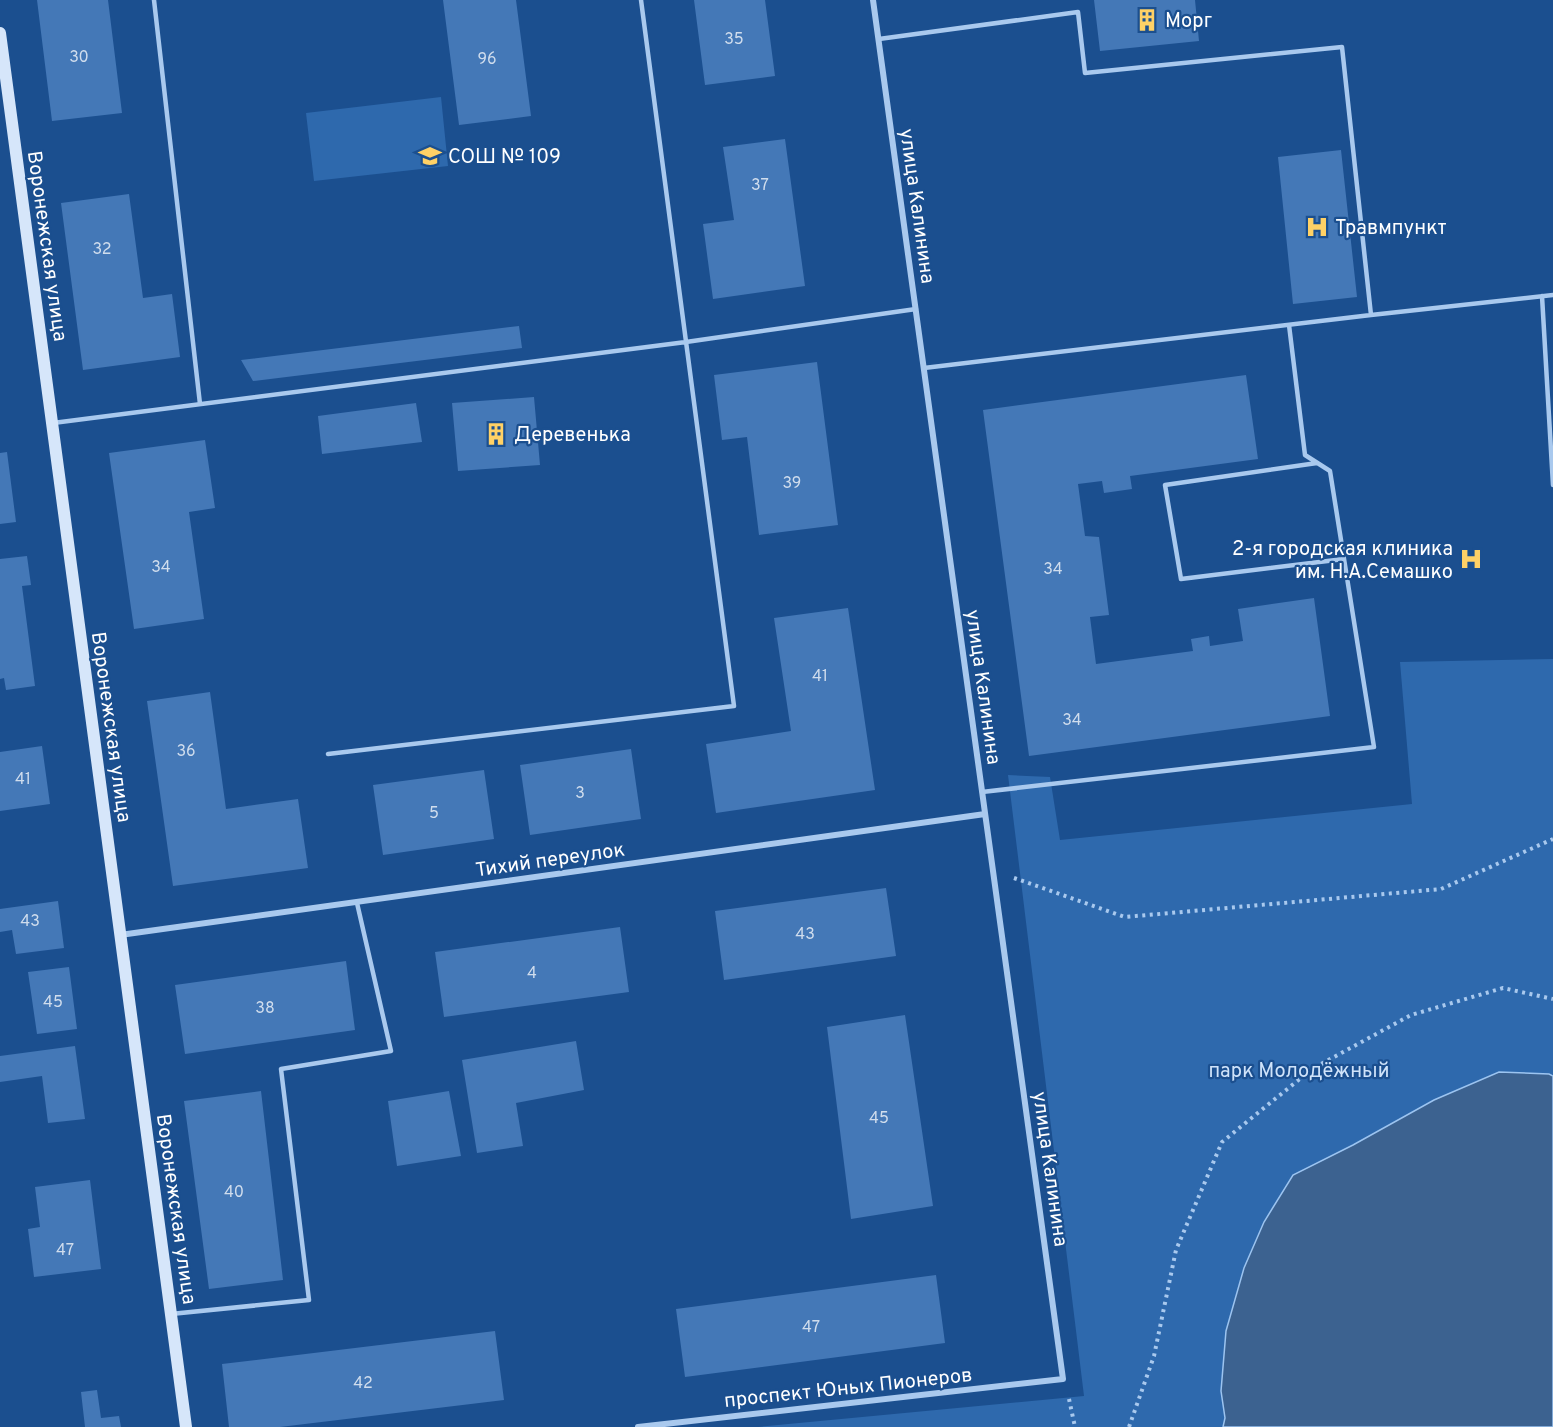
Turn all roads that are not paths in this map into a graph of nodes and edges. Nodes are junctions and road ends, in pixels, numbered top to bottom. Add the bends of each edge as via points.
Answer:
1 (154, 0) edge
2 (641, 0) edge
3 (873, 0) edge
4 (0, 33) edge
5 (879, 39) junction
6 (1553, 295) edge
7 (1542, 296) junction
8 (916, 309) junction
9 (1371, 315) junction
10 (1289, 325) junction
11 (686, 342) junction
12 (924, 368) junction
13 (201, 404) junction
14 (52, 423) junction
15 (1317, 463) junction
16 (1553, 485) edge
17 (1344, 559) junction
18 (328, 754) dead end
19 (982, 792) junction
20 (985, 814) junction
21 (357, 903) junction
22 (120, 935) junction
23 (171, 1314) junction
24 (1063, 1379) joint
25 (186, 1427) edge
26 (638, 1427) edge

1 - 13 lane
2 - 11 lane
3 - 5 street, улица Калинина
4 - 14 street, Воронежская улица
5 - 8 street, улица Калинина
5 - 9 lane via 1078,12 1085,73 1342,47
6 - 7 lane
7 - 9 lane
7 - 16 lane
8 - 11 lane
8 - 12 street, улица Калинина
9 - 10 lane
10 - 12 lane
10 - 15 lane via 1305,455
11 - 13 lane
11 - 18 lane via 734,706
12 - 19 street, улица Калинина
13 - 14 lane
14 - 22 street, Воронежская улица
15 - 17 lane via 1330,471
15 - 17 lane via 1165,485 1181,579
17 - 19 lane via 1374,747
19 - 20 street, улица Калинина
20 - 21 street, Тихий переулок
20 - 24 street, улица Калинина
21 - 22 street, Тихий переулок
21 - 23 lane via 391,1051 281,1069 309,1300
22 - 23 street, Воронежская улица
23 - 25 street, Воронежская улица
24 - 26 street, проспект Юных Пионеров

